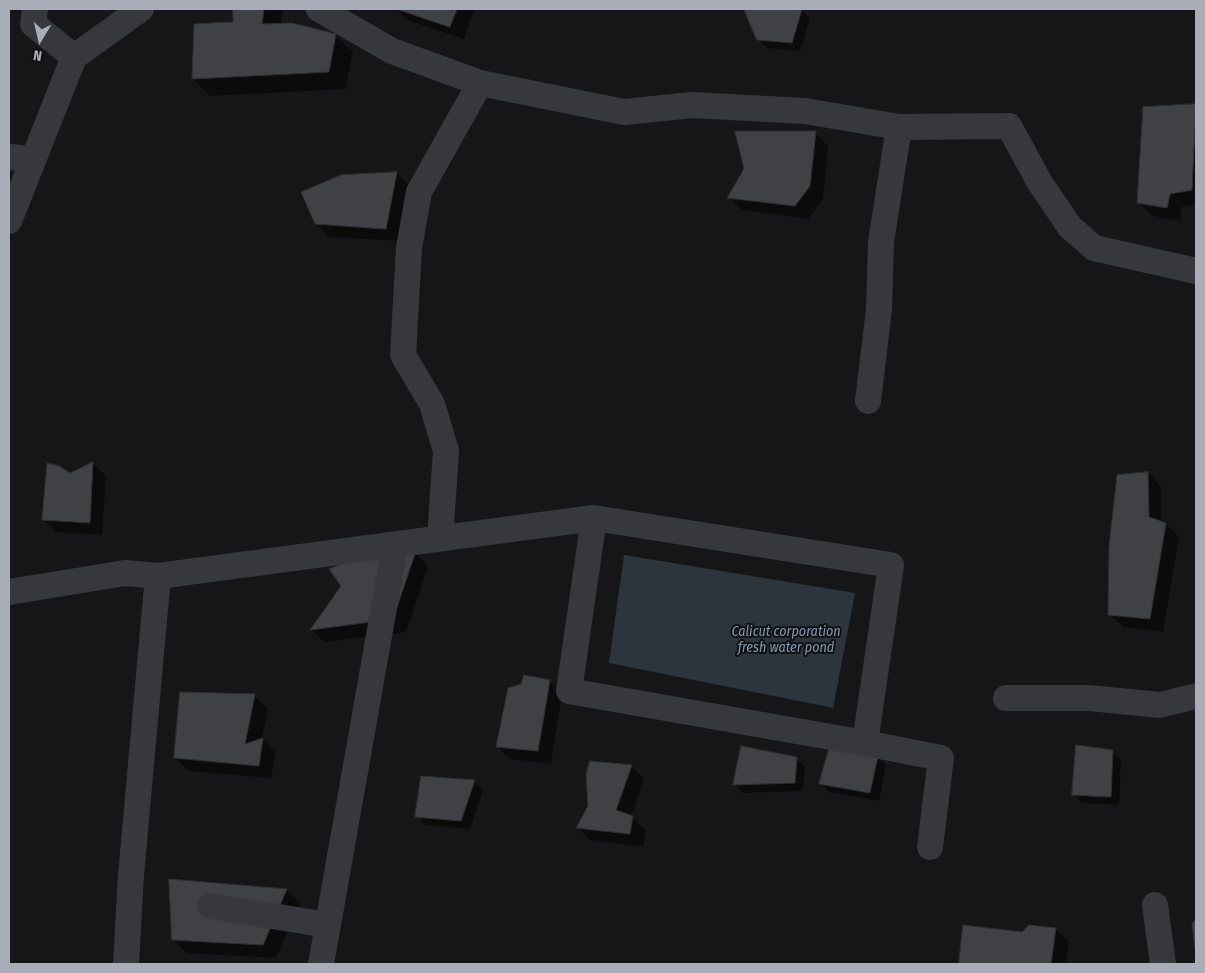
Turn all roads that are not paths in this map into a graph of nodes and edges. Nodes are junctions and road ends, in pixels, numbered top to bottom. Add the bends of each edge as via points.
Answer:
1 (35, 9) edge
2 (141, 9) edge
3 (319, 9) edge
4 (74, 57) junction
5 (480, 83) junction
6 (899, 127) junction
7 (21, 158) edge
8 (9, 221) edge
9 (1196, 271) edge
10 (868, 401) dead end
11 (594, 518) junction
12 (440, 538) junction
13 (395, 544) junction
14 (158, 576) junction
15 (9, 592) edge
16 (1196, 696) edge
17 (1006, 698) dead end
18 (865, 743) junction
19 (930, 847) dead end
20 (1155, 905) dead end
21 (210, 906) dead end
22 (328, 924) junction
23 (126, 964) edge
24 (321, 964) edge
25 (1163, 964) edge

1 - 4 street via 33,24
2 - 4 street
3 - 5 street via 392,51
4 - 7 street
5 - 6 street via 624,112 692,105 805,111
5 - 12 street via 419,192 410,248 403,354 432,404 446,451
6 - 9 street via 1009,126 1040,183 1070,227 1094,248
6 - 10 street via 881,242 879,309
7 - 8 street
11 - 12 street
11 - 18 street via 569,691
11 - 18 street via 891,565
12 - 13 street
13 - 14 street
13 - 22 street
14 - 15 street via 125,573
14 - 23 street
16 - 17 street via 1160,705 1089,698
18 - 19 street via 941,758
20 - 25 street
21 - 22 street
22 - 24 street

